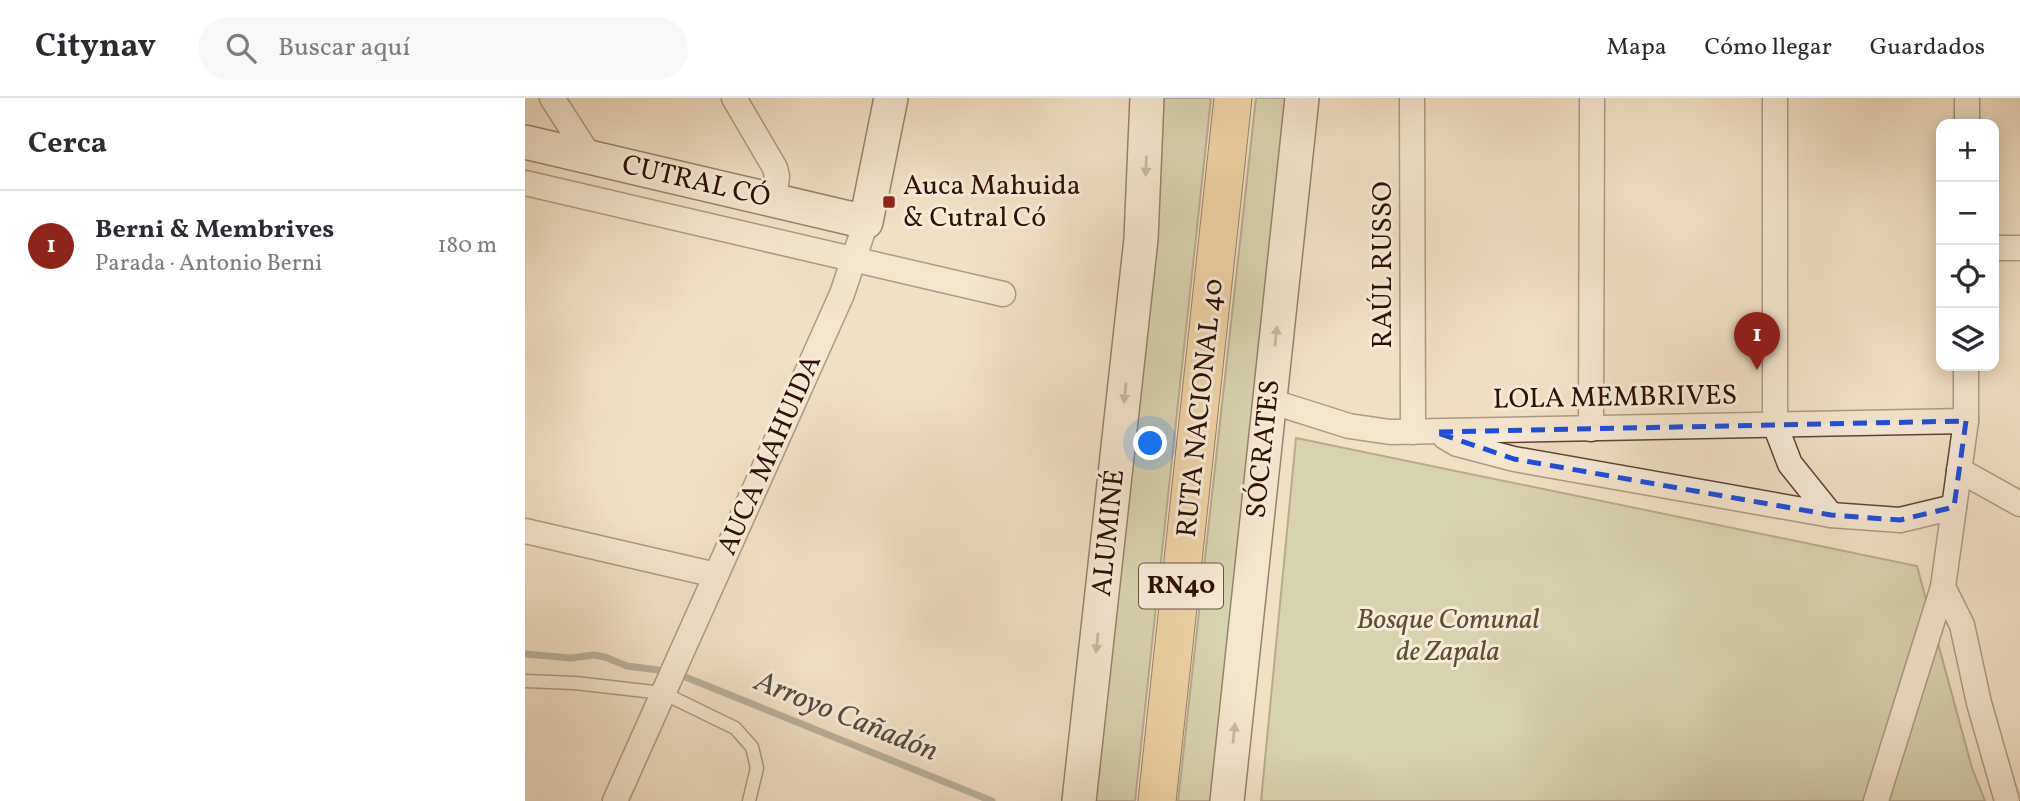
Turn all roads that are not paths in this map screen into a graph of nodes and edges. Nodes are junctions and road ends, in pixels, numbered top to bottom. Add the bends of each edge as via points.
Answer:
1 (552, 98) edge
2 (734, 98) edge
3 (891, 98) edge
4 (1147, 98) edge
5 (1233, 98) edge
6 (1302, 98) edge
7 (1412, 98) edge
8 (1592, 98) edge
9 (1775, 98) edge
10 (1967, 98) edge
11 (1967, 119) edge
12 (525, 142) edge
13 (590, 157) junction
14 (525, 183) edge
15 (773, 201) junction
16 (866, 222) junction
17 (1999, 248) edge
18 (2020, 248) edge
19 (855, 260) junction
20 (1003, 294) dead end
21 (1966, 371) edge
22 (1269, 401) junction
23 (1966, 421) junction
24 (1775, 425) junction
25 (1591, 429) junction
26 (1424, 432) junction
27 (1959, 470) junction
28 (2020, 504) edge
29 (1954, 507) junction
30 (1831, 515) junction
31 (525, 531) edge
32 (716, 575) junction
33 (1943, 587) junction
34 (525, 681) edge
35 (663, 693) junction
36 (615, 801) edge
37 (749, 801) edge
38 (1079, 801) edge
39 (1157, 801) edge
40 (1227, 801) edge
41 (1876, 801) edge
42 (2007, 801) edge

1 - 13 street
2 - 15 street via 775,167
3 - 16 street, AUCA MAHUIDA
4 -> 38 street, ALUMINÉ via 1141,239
5 - 39 main road, RUTA NACIONAL 40 / RN40
22 -> 6 street, SÓCRATES
7 - 26 street, RAÚL RUSSO
8 - 25 street
9 - 24 street
10 - 11 street
12 - 13 street, CUTRAL CÓ
13 - 15 street, CUTRAL CÓ
14 - 19 street
15 - 16 street, CUTRAL CÓ
16 - 19 street, AUCA MAHUIDA
17 - 18 street
19 - 20 street
19 - 32 street, AUCA MAHUIDA
21 - 23 street
22 - 26 street, LOLA MEMBRIVES via 1349,426
40 -> 22 street, SÓCRATES
23 - 24 street, LOLA MEMBRIVES
23 - 27 street
24 - 25 street, LOLA MEMBRIVES
24 - 30 street via 1790,464
25 - 26 street, LOLA MEMBRIVES
26 - 30 street via 1514,459
27 - 28 street
27 - 29 street
29 - 30 street via 1899,520
29 - 33 street
31 - 32 street
32 - 35 street, AUCA MAHUIDA
33 - 41 street
33 - 42 street via 1962,625
34 - 35 lane
35 - 36 street, AUCA MAHUIDA
35 - 37 lane via 735,728 752,747 757,768

